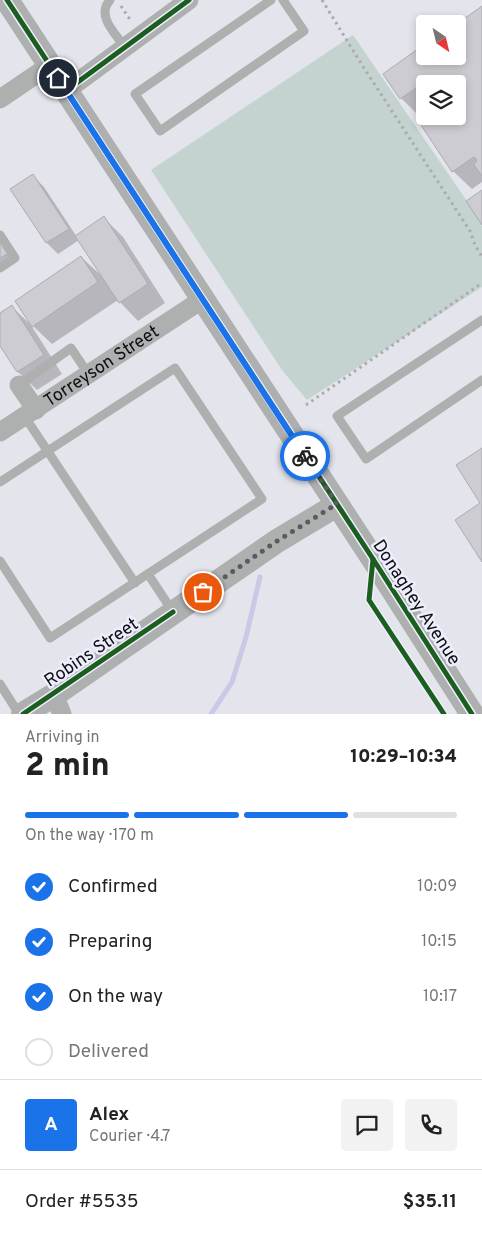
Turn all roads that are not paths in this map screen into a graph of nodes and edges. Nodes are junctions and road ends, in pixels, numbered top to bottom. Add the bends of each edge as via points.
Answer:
1 (7, 0) edge
2 (110, 0) edge
3 (189, 0) edge
4 (270, 0) edge
5 (283, 0) edge
6 (124, 46) junction
7 (50, 65) junction
8 (66, 90) junction
9 (0, 99) edge
10 (0, 235) edge
11 (0, 268) edge
12 (203, 299) junction
13 (482, 320) edge
14 (89, 375) junction
15 (482, 380) edge
16 (19, 384) joint
17 (31, 413) junction
18 (0, 432) edge
19 (48, 450) junction
20 (0, 482) edge
21 (337, 504) junction
22 (0, 561) edge
23 (148, 574) junction
24 (135, 583) junction
25 (173, 612) junction
26 (0, 684) edge
27 (58, 704) edge
28 (482, 708) edge
29 (19, 714) edge
30 (23, 714) edge
31 (473, 714) edge

1 - 7 street, Donaghey Avenue
2 - 6 lane via 104,15
3 - 6 street
4 - 5 lane via 135,94 160,131 304,31
6 - 8 street
7 - 8 street, Donaghey Avenue
7 - 9 street
8 - 12 street, Donaghey Avenue
10 - 11 lane via 15,258
12 - 14 street, Torreyson Street
12 - 21 street, Donaghey Avenue
13 - 15 lane via 337,416 366,459
14 - 16 lane via 71,348
14 - 17 street, Torreyson Street
16 - 17 street
17 - 18 street, Torreyson Street
17 - 19 lane
19 - 20 lane
19 - 23 lane via 175,368 262,499
19 - 24 lane
21 - 25 street, Robins Street
21 - 31 street, Donaghey Avenue
22 - 24 lane via 50,638
23 - 24 lane
23 - 25 lane
25 - 27 street, Robins Street
26 - 29 lane
27 - 30 street, Robins Street
28 - 31 street

